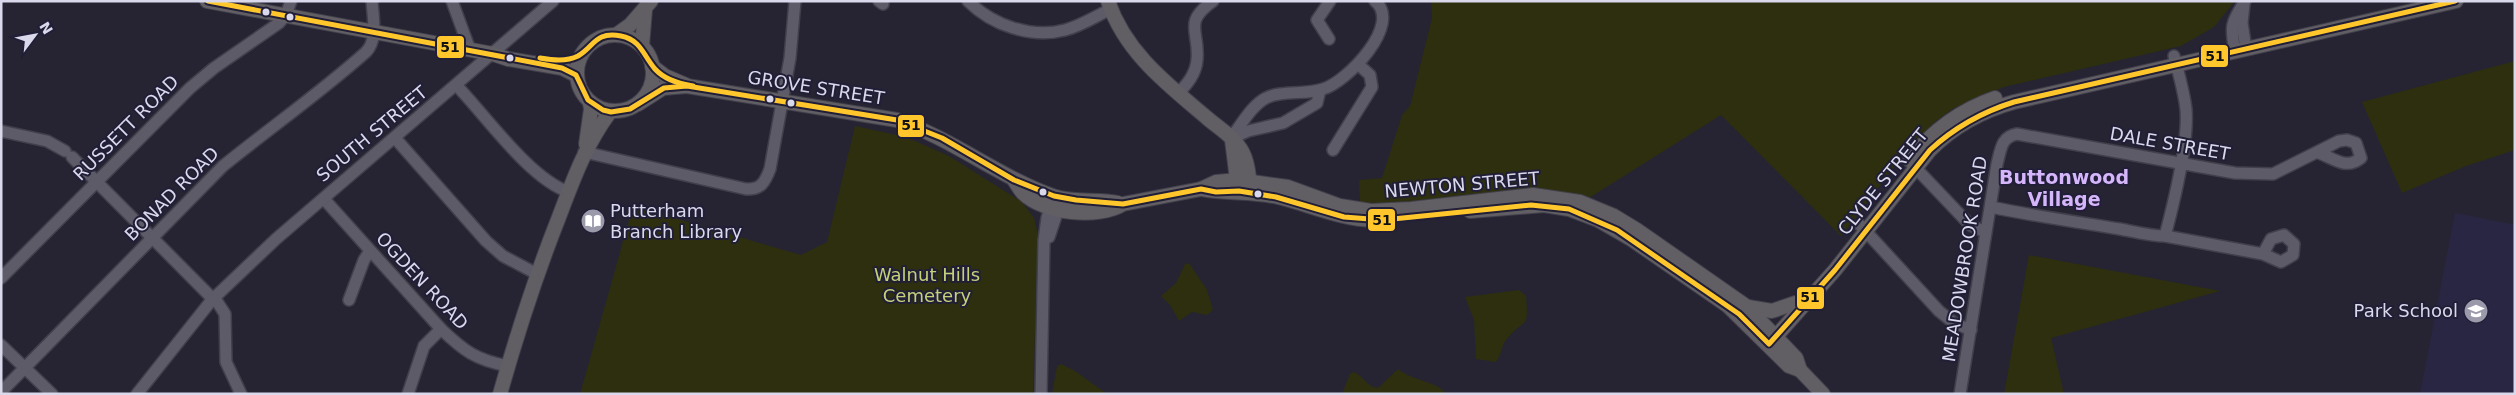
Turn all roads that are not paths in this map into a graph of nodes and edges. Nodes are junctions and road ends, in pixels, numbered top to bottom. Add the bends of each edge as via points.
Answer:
1 (207, 1) edge
2 (292, 1) edge
3 (372, 1) edge
4 (452, 1) edge
5 (553, 1) edge
6 (795, 1) edge
7 (968, 1) edge
8 (1213, 1) edge
9 (1330, 1) edge
10 (1375, 1) edge
11 (2414, 1) edge
12 (2456, 1) edge
13 (2244, 2) edge
14 (648, 5) edge
15 (1110, 5) edge
16 (286, 15) junction
17 (373, 32) junction
18 (616, 35) junction
19 (1329, 39) dead end
20 (642, 46) junction
21 (2240, 46) junction
22 (470, 50) junction
23 (581, 54) junction
24 (498, 55) junction
25 (2175, 61) junction
26 (1359, 65) junction
27 (652, 66) junction
28 (576, 75) junction
29 (457, 86) junction
30 (687, 86) junction
31 (1320, 90) junction
32 (1178, 94) junction
33 (782, 101) junction
34 (590, 103) junction
35 (638, 104) junction
36 (610, 112) junction
37 (1, 131) edge
38 (2012, 135) joint
39 (395, 138) junction
40 (1231, 138) junction
41 (1333, 150) dead end
42 (584, 152) junction
43 (2319, 152) dead end
44 (2180, 162) junction
45 (1912, 164) junction
46 (98, 182) junction
47 (1244, 186) junction
48 (568, 192) junction
49 (324, 199) junction
50 (1054, 204) junction
51 (1991, 207) junction
52 (1863, 228) junction
53 (1985, 232) junction
54 (2166, 236) junction
55 (152, 237) junction
56 (370, 251) junction
57 (2263, 254) dead end
58 (537, 274) junction
59 (1, 278) edge
60 (213, 299) junction
61 (349, 300) dead end
62 (1795, 304) junction
63 (1746, 306) junction
64 (441, 329) junction
65 (1971, 330) junction
66 (1770, 338) junction
67 (1, 345) edge
68 (508, 366) junction
69 (26, 368) junction
70 (1, 392) edge
71 (52, 394) edge
72 (137, 394) edge
73 (241, 394) edge
74 (408, 394) edge
75 (500, 394) edge
76 (1041, 394) edge
77 (1823, 394) edge
78 (1960, 394) edge

1 - 16 main road
2 - 16 street
3 - 17 street
4 - 22 street
5 - 24 street, SOUTH STREET
6 - 33 street
7 - 15 street via 979,12 1000,24 1046,34 1084,23
8 - 32 street via 1198,12 1194,27 1197,62 1190,80
9 - 19 street via 1317,20
10 - 26 street via 1382,13 1379,33
11 - 21 main road
12 - 21 main road
13 - 21 street
14 - 18 main road
14 - 20 main road
15 - 32 main road via 1134,50
16 - 17 main road
16 - 46 street, RUSSETT ROAD via 190,88
17 - 22 main road
17 - 55 street, BONAD ROAD via 371,46 366,52 284,121 223,166
18 - 20 main road via 630,38
18 - 23 main road via 596,40
20 - 27 main road
21 - 25 main road, CLYDE STREET
22 - 24 main road
23 - 24 main road via 557,61 509,53
23 - 28 main road
24 - 28 main road via 562,68
24 - 29 street, SOUTH STREET
25 - 44 street via 2186,110
25 - 45 main road, CLYDE STREET via 2012,93 1982,103 1942,125 1923,143
26 - 31 street via 1340,81
26 - 41 street via 1370,75 1372,87
27 - 30 main road, GROVE STREET
27 - 35 main road via 651,87
28 - 34 main road via 578,86
29 - 39 street, SOUTH STREET
29 - 48 street via 537,173
30 - 33 main road, GROVE STREET
30 - 35 main road, GROVE STREET via 663,88
31 - 40 street via 1317,103 1283,123
31 - 40 street via 1268,96 1260,101
32 - 40 main road
33 - 42 street via 770,169 766,182 755,190
33 - 50 main road, GROVE STREET via 897,120 926,130 1014,180 1023,193
34 - 36 main road
34 - 42 main road
35 - 36 main road via 630,109
36 - 42 main road
37 - 46 street via 47,141 68,154
38 - 44 street, DALE STREET
38 - 51 street, MEADOWBROOK ROAD via 2003,141
39 - 49 street, SOUTH STREET
39 - 58 street via 486,241 503,256
40 - 47 main road via 1244,155
42 - 48 main road
43 - 44 street, DALE STREET via 2273,174 2262,175
44 - 54 street
45 - 52 main road, CLYDE STREET
45 - 53 street via 1970,225
46 - 55 street via 107,195
46 - 59 street, RUSSETT ROAD
47 - 50 main road, GROVE STREET via 1216,192 1202,189 1123,204
47 - 63 main road, NEWTON STREET via 1288,187 1340,206 1371,211 1533,195 1580,202 1637,230
47 - 66 main road, NEWTON STREET via 1344,217 1369,220 1531,205 1569,209 1598,220 1631,239
48 - 58 main road
49 - 56 street, OGDEN ROAD
49 - 60 street, SOUTH STREET via 246,265
50 - 76 street via 1045,227
51 - 53 street, MEADOWBROOK ROAD
51 - 54 street
52 - 62 main road, CLYDE STREET
52 - 65 street via 1939,311 1954,323
52 - 66 main road, CLYDE STREET
53 - 65 street, MEADOWBROOK ROAD
54 - 57 street
55 - 60 street
55 - 69 street, BONAD ROAD
56 - 61 street
56 - 64 street, OGDEN ROAD
58 - 68 main road
60 - 72 street, SOUTH STREET
60 - 73 street via 225,314 226,362
62 - 63 main road via 1772,311
62 - 66 main road, CLYDE STREET
63 - 66 main road, NEWTON STREET
64 - 68 street, OGDEN ROAD via 474,357
64 - 74 street via 424,346
65 - 78 street, MEADOWBROOK ROAD
66 - 77 main road, NEWTON STREET via 1796,358 1800,370
67 - 69 street
68 - 75 main road
69 - 70 street, BONAD ROAD
69 - 71 street

